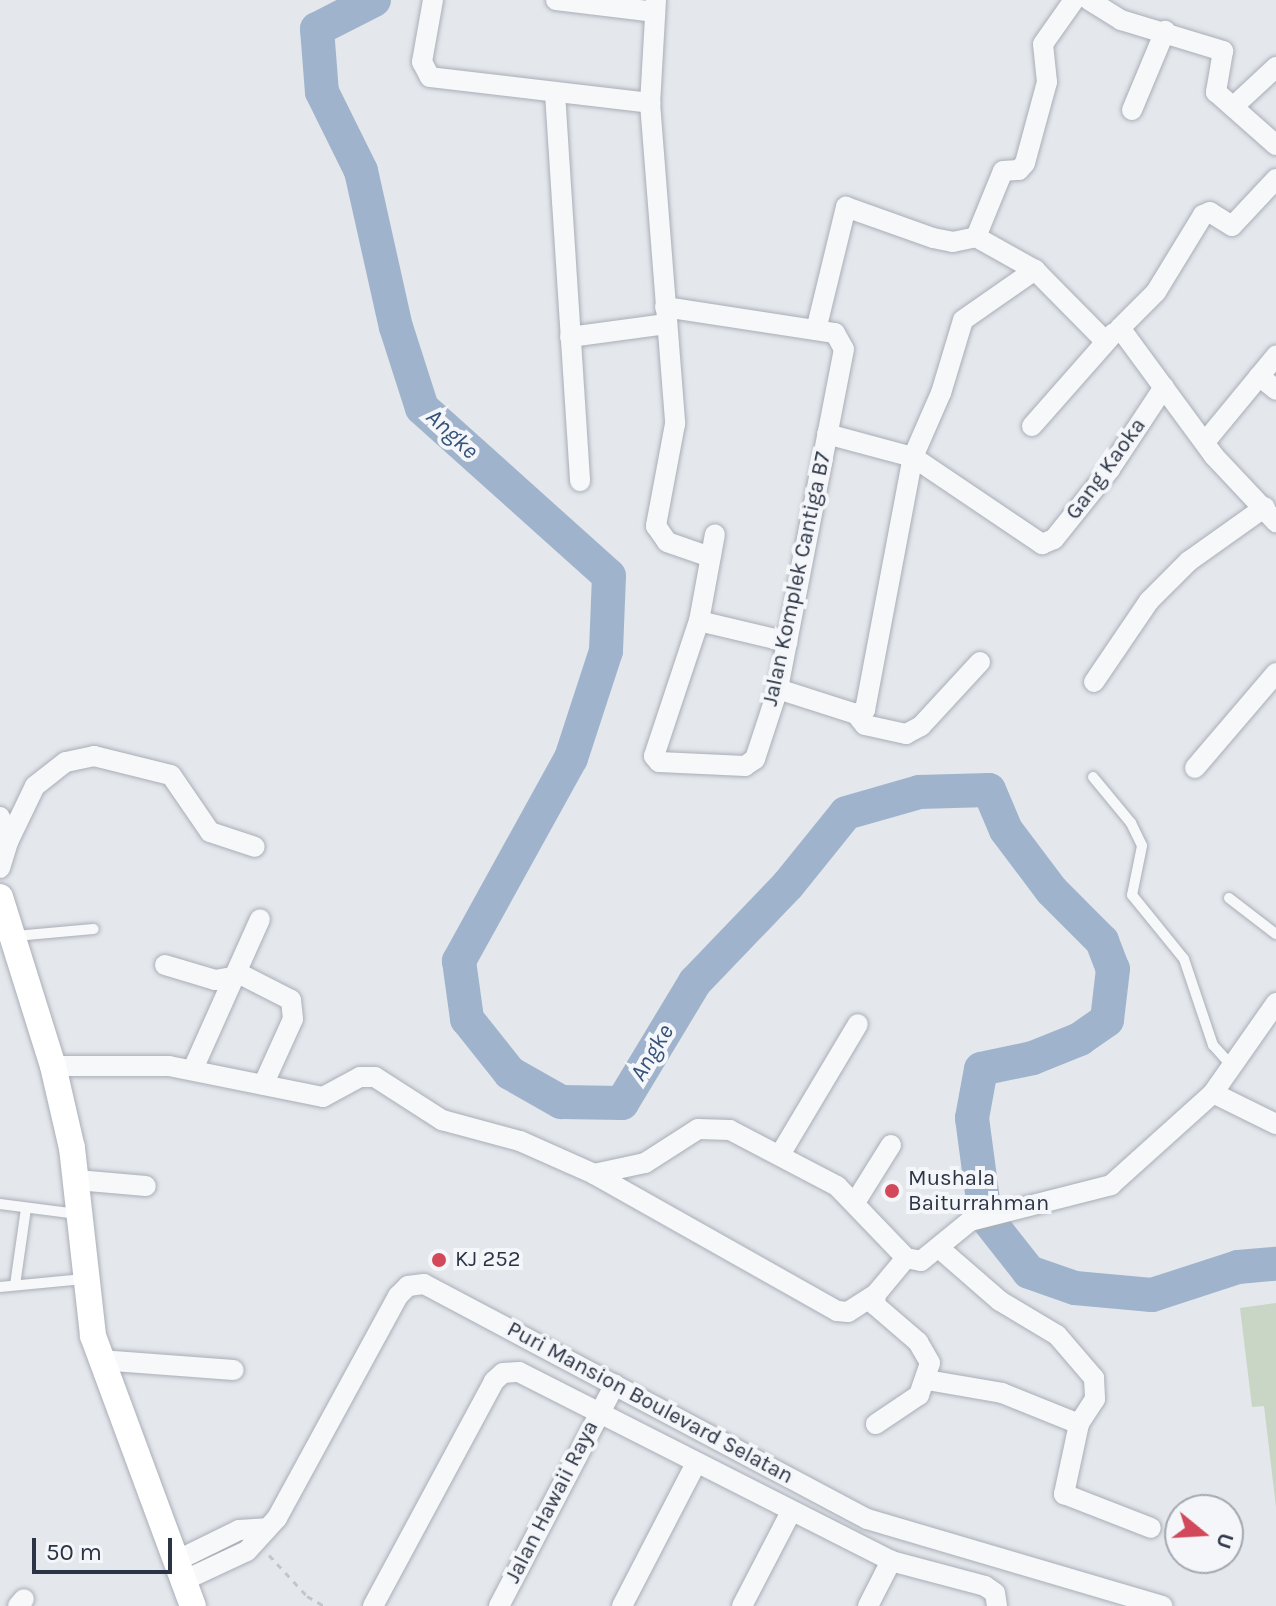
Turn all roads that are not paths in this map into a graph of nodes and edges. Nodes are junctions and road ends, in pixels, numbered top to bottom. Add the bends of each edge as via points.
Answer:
1 (433, 0) edge
2 (556, 0) edge
3 (1074, 0) edge
4 (1089, 0) edge
5 (656, 6) edge
6 (1165, 31) junction
7 (1276, 67) edge
8 (555, 93) junction
9 (650, 103) junction
10 (1233, 107) junction
11 (1132, 110) dead end
12 (1276, 145) edge
13 (1276, 179) edge
14 (976, 237) junction
15 (1035, 270) junction
16 (666, 316) junction
17 (816, 330) junction
18 (1112, 334) junction
19 (570, 337) junction
20 (1276, 356) edge
21 (1259, 376) junction
22 (1164, 387) junction
23 (1276, 390) edge
24 (1032, 426) dead end
25 (827, 434) junction
26 (1205, 442) junction
27 (913, 457) junction
28 (580, 481) dead end
29 (1271, 514) edge
30 (715, 534) dead end
31 (710, 557) junction
32 (699, 621) junction
33 (788, 642) junction
34 (980, 662) dead end
35 (1276, 673) edge
36 (1094, 682) dead end
37 (778, 689) junction
38 (856, 714) junction
39 (1195, 768) dead end
40 (1093, 777) dead end
41 (0, 817) edge
42 (8, 842) junction
43 (255, 847) dead end
44 (0, 868) edge
45 (0, 897) edge
46 (1229, 898) dead end
47 (260, 919) dead end
48 (94, 929) dead end
49 (1276, 934) edge
50 (10, 950) edge
51 (165, 965) dead end
52 (233, 975) junction
53 (1276, 1003) edge
54 (858, 1024) dead end
55 (1231, 1065) junction
56 (53, 1066) junction
57 (193, 1069) junction
58 (263, 1085) junction
59 (1213, 1093) junction
60 (1276, 1124) edge
61 (891, 1145) dead end
62 (781, 1153) junction
63 (594, 1174) junction
64 (77, 1180) junction
65 (146, 1186) dead end
66 (856, 1201) junction
67 (0, 1204) edge
68 (26, 1209) junction
69 (79, 1214) junction
70 (939, 1248) junction
71 (906, 1258) junction
72 (84, 1279) junction
73 (15, 1285) junction
74 (0, 1287) edge
75 (876, 1294) junction
76 (100, 1360) junction
77 (234, 1370) dead end
78 (927, 1380) junction
79 (607, 1398) junction
80 (876, 1424) dead end
81 (1079, 1424) junction
82 (696, 1463) junction
83 (791, 1512) junction
84 (1151, 1528) dead end
85 (891, 1561) junction
86 (182, 1570) junction
87 (996, 1599) edge
88 (193, 1606) edge
89 (373, 1606) edge
90 (499, 1606) edge
91 (622, 1606) edge
92 (742, 1606) edge
93 (868, 1606) edge
94 (1162, 1606) edge

1 - 8 street via 424,72 435,80
2 - 5 street
3 - 14 street via 1043,44 1047,82 1025,163 1019,170 1003,171
4 - 6 street via 1121,20
5 - 9 street
6 - 10 street via 1223,51 1215,87
6 - 11 street
7 - 10 street
8 - 9 street
8 - 19 street
9 - 16 street
10 - 12 street
13 - 18 street via 1232,226 1210,212 1203,215 1156,292
14 - 15 street
14 - 17 street via 953,242 933,238 846,207
15 - 18 street
15 - 27 street via 963,320 941,393
16 - 17 street
16 - 19 street
16 - 31 street via 675,424 656,526 667,542
17 - 25 street, Jalan Komplek Cantiga B7 via 835,333 844,349
18 - 22 street
18 - 24 street
19 - 28 street
20 - 21 street
21 - 23 street
21 - 26 street
22 - 26 street
22 - 27 street, Gang Kaoka via 1110,469 1054,539 1042,544
25 - 27 street
25 - 33 street, Jalan Komplek Cantiga B7
26 - 29 street
27 - 38 street via 868,702
29 - 36 street via 1189,561 1149,601
30 - 31 street
31 - 32 street
32 - 33 street
32 - 37 street, Jalan Komplek Cantiga B7 via 654,756 659,762 751,764
33 - 37 street, Jalan Komplek Cantiga B7
34 - 38 street via 921,726 906,734 875,730
35 - 39 street
37 - 38 street
40 - 55 lane via 1131,823 1142,846 1132,895 1184,959 1213,1045
41 - 42 street
42 - 43 street via 35,786 66,762 94,756 171,775 210,832
42 - 44 street
45 - 50 main road
46 - 49 lane
47 - 52 street
48 - 50 lane
50 - 56 main road
51 - 52 street via 215,980
52 - 57 street
52 - 58 street via 283,992 295,1008
53 - 55 street
54 - 62 street
55 - 59 street
56 - 57 street
56 - 64 main road
57 - 58 street
58 - 63 street via 323,1097 360,1077 375,1077 442,1120 520,1141
59 - 60 street
59 - 70 street via 1111,1185 970,1221
61 - 66 street
62 - 63 street via 713,1127 684,1134 645,1163
62 - 66 street
63 - 75 street via 837,1311 848,1312
64 - 65 street
64 - 69 main road
66 - 71 street
67 - 68 lane
68 - 69 lane
68 - 73 lane
69 - 72 main road
70 - 71 street via 921,1261
70 - 81 street via 1000,1301 1076,1351 1096,1388
71 - 75 street
72 - 73 lane
72 - 76 main road
73 - 74 lane
75 - 78 street via 875,1305 928,1353
76 - 77 street
76 - 86 main road
78 - 80 street via 919,1395
78 - 81 street via 1002,1393
79 - 82 street
79 - 86 street, Puri Mansion Boulevard Selatan via 438,1289 408,1286 277,1518 262,1533 239,1530
79 - 89 street via 519,1372 503,1373
79 - 90 street, Jalan Hawaii Raya
79 - 94 street, Puri Mansion Boulevard Selatan via 893,1530
81 - 84 street via 1064,1494
82 - 83 street
82 - 91 street
83 - 85 street
83 - 92 street
85 - 87 street
85 - 93 street
86 - 88 main road

